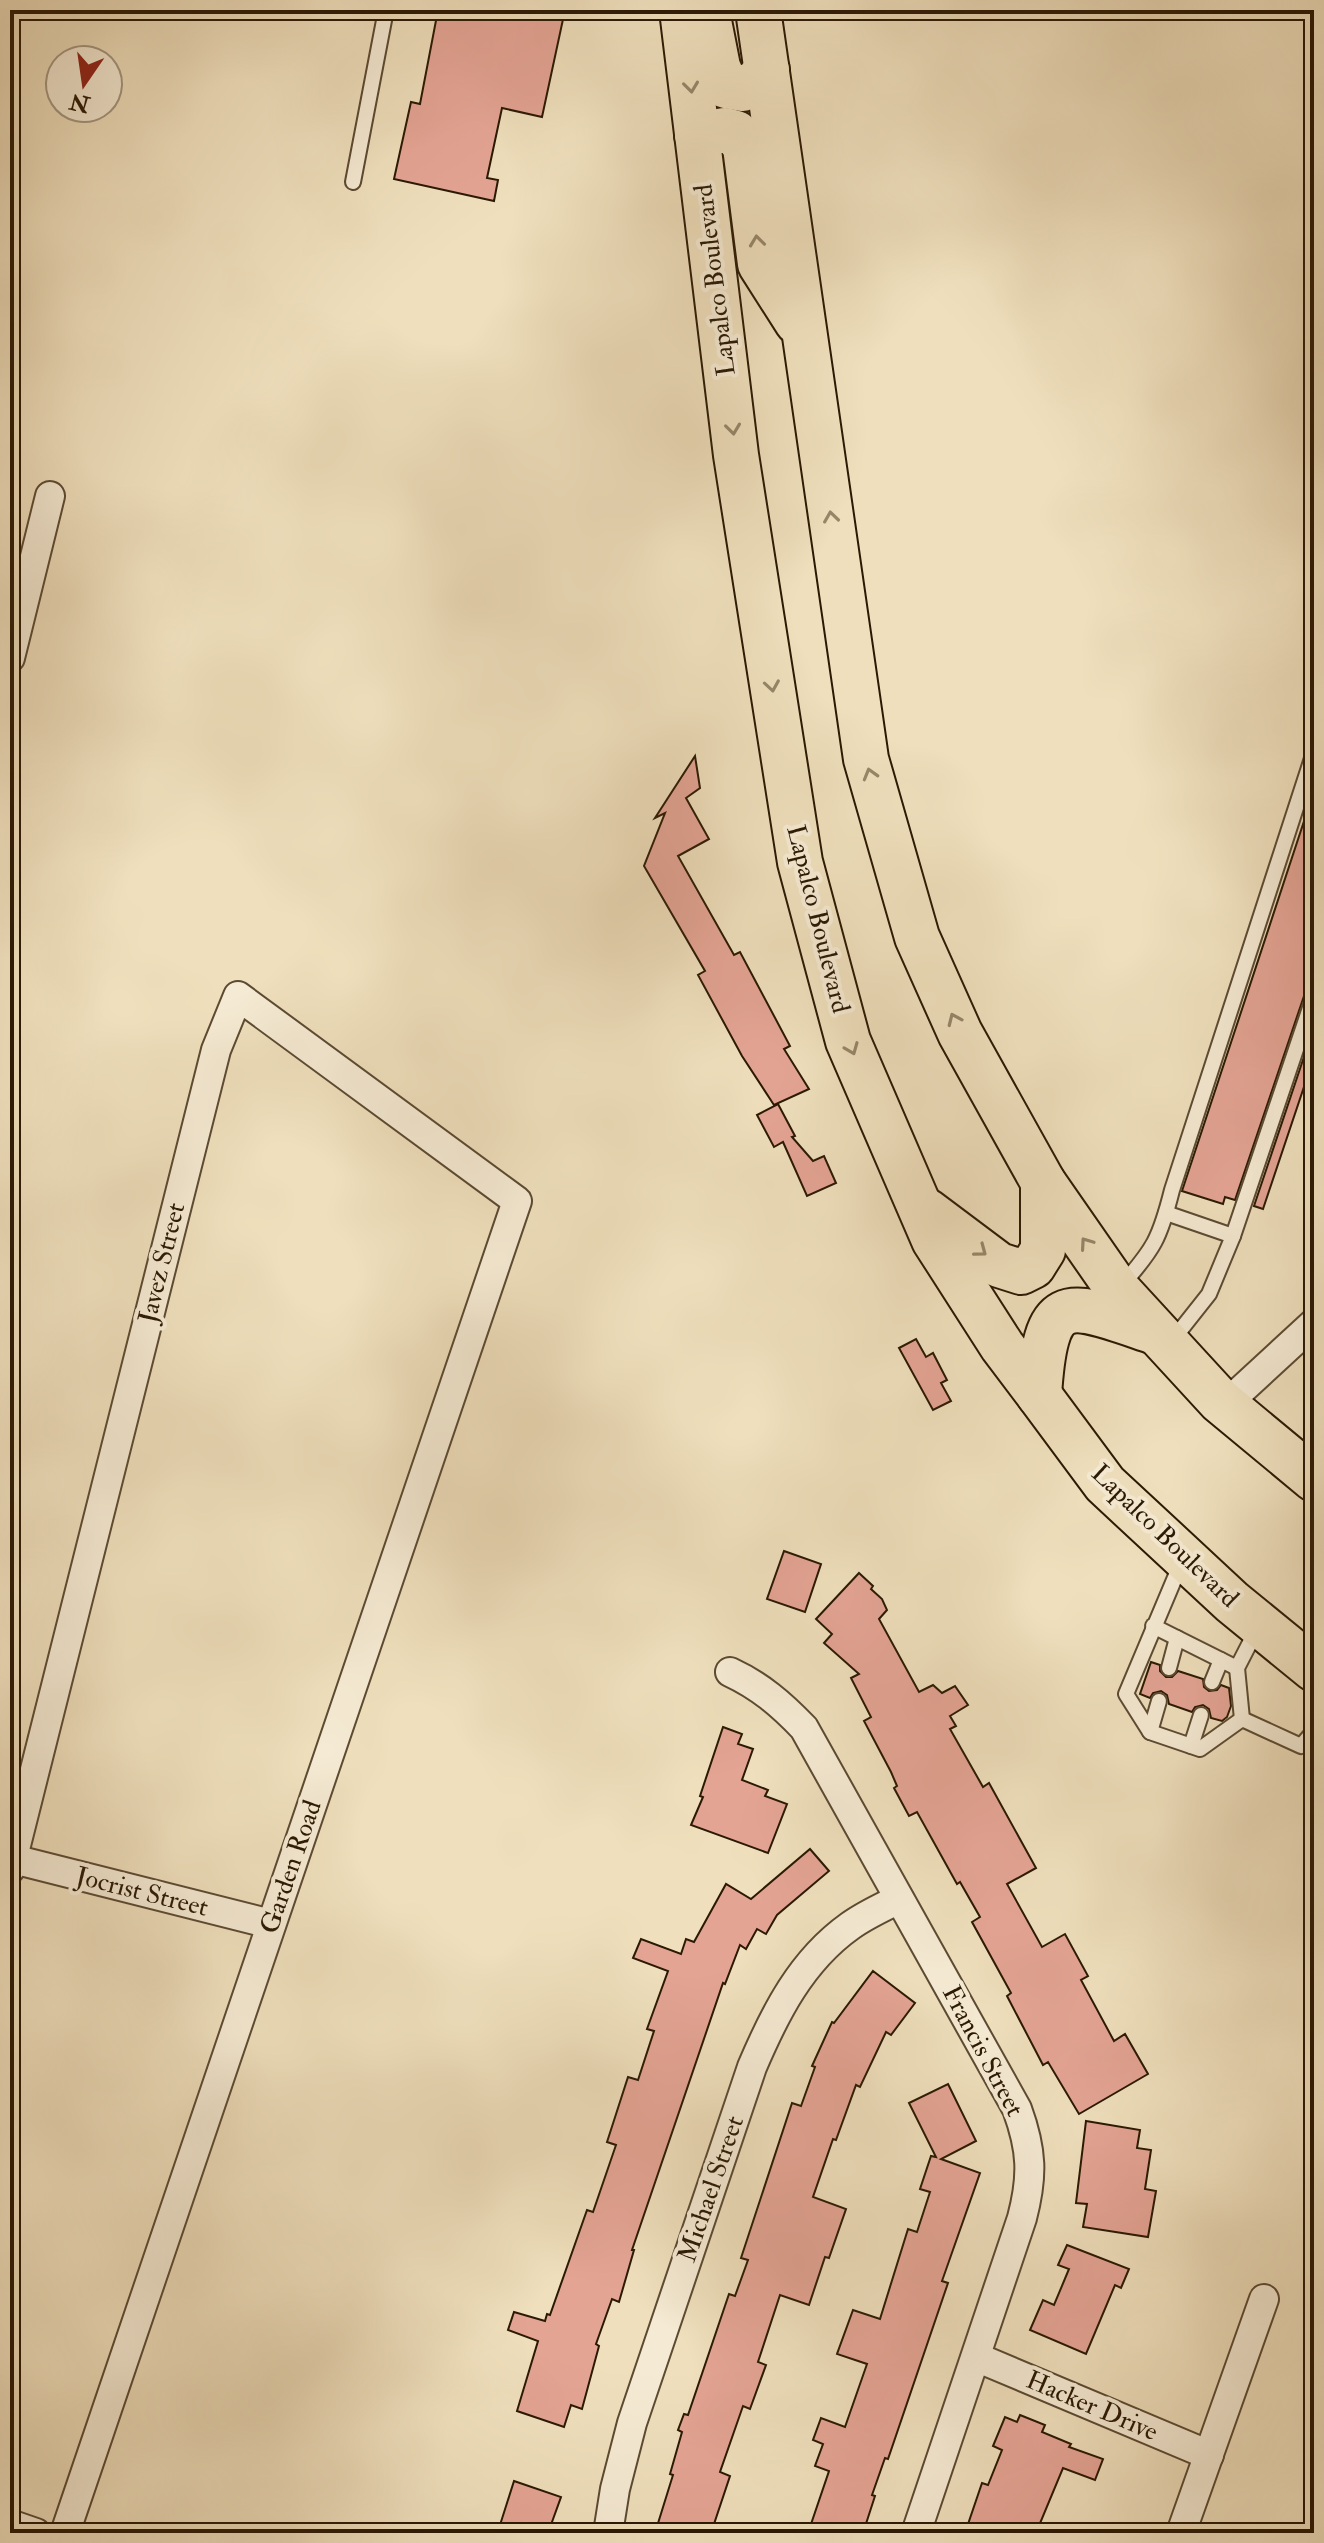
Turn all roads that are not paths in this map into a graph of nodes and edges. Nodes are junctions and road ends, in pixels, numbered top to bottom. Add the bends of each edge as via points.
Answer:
1 (386, 10) edge
2 (682, 10) edge
3 (707, 10) edge
4 (758, 10) edge
5 (767, 70) junction
6 (697, 135) junction
7 (353, 182) dead end
8 (804, 334) junction
9 (50, 496) dead end
10 (10, 658) edge
11 (1314, 752) edge
12 (1314, 996) edge
13 (1043, 1182) junction
14 (517, 1201) joint
15 (919, 1204) junction
16 (1166, 1213) junction
17 (1233, 1236) junction
18 (1118, 1290) junction
19 (1314, 1323) edge
20 (1162, 1340) junction
21 (1039, 1395) junction
22 (1225, 1405) junction
23 (1314, 1479) edge
24 (1184, 1557) junction
25 (1260, 1625) junction
26 (1153, 1626) junction
27 (1177, 1638) junction
28 (1221, 1660) junction
29 (1169, 1668) dead end
30 (1237, 1668) junction
31 (1314, 1669) edge
32 (730, 1672) dead end
33 (1212, 1682) dead end
34 (1159, 1701) dead end
35 (1201, 1715) dead end
36 (1242, 1719) junction
37 (1314, 1731) edge
38 (1150, 1732) junction
39 (1191, 1746) junction
40 (11, 1864) edge
41 (899, 1899) junction
42 (271, 1924) junction
43 (1264, 2299) dead end
44 (976, 2357) junction
45 (1209, 2455) junction
46 (10, 2524) edge
47 (36, 2533) edge
48 (65, 2533) edge
49 (608, 2533) edge
50 (916, 2533) edge
51 (1181, 2533) edge

1 - 7 lane
2 -> 6 main road, Lapalco Boulevard
3 - 5 main road via 726,86 743,89
4 - 5 main road
5 - 8 main road
8 -> 6 main road via 760,264 745,147 736,133 725,130
6 -> 15 main road, Lapalco Boulevard via 736,455 800,862 848,1041
13 -> 8 main road via 960,1033 917,937 866,759
9 - 10 street
11 - 16 lane
12 - 17 lane
15 -> 13 main road via 999,1265 1021,1272 1033,1266 1043,1250
18 -> 13 main road
14 - 40 street, Javez Street via 238,996 212,1065
14 - 42 street, Garden Road
15 - 21 main road, Lapalco Boulevard via 934,1240
16 - 17 lane
16 - 18 lane via 1154,1248
17 - 20 lane via 1209,1294
18 - 20 main road
19 - 22 street
20 - 21 main road via 1088,1310 1065,1312 1051,1323 1042,1352
20 - 22 main road
21 - 24 main road, Lapalco Boulevard via 1105,1484
22 - 23 main road
24 - 25 main road, Lapalco Boulevard
24 - 26 lane
25 - 30 lane
25 - 31 main road, Lapalco Boulevard
26 - 27 lane
26 - 38 lane via 1126,1694
27 - 28 lane
27 - 29 lane
28 - 30 lane
28 - 33 lane
30 - 36 lane
32 - 41 street, Francis Street via 781,1703 804,1728
34 - 38 lane
35 - 39 lane
36 - 37 lane via 1301,1746
36 - 39 lane via 1200,1749
38 - 39 lane
40 - 42 street, Jocrist Street
41 - 44 street, Francis Street via 1017,2109 1027,2137 1029,2191
41 - 49 street, Michael Street via 850,1925 813,1960 788,1990 770,2024 632,2423
42 - 48 street, Garden Road
43 - 45 street
44 - 45 street, Hacker Drive
44 - 50 street, Francis Street
45 - 51 street
46 - 47 street

